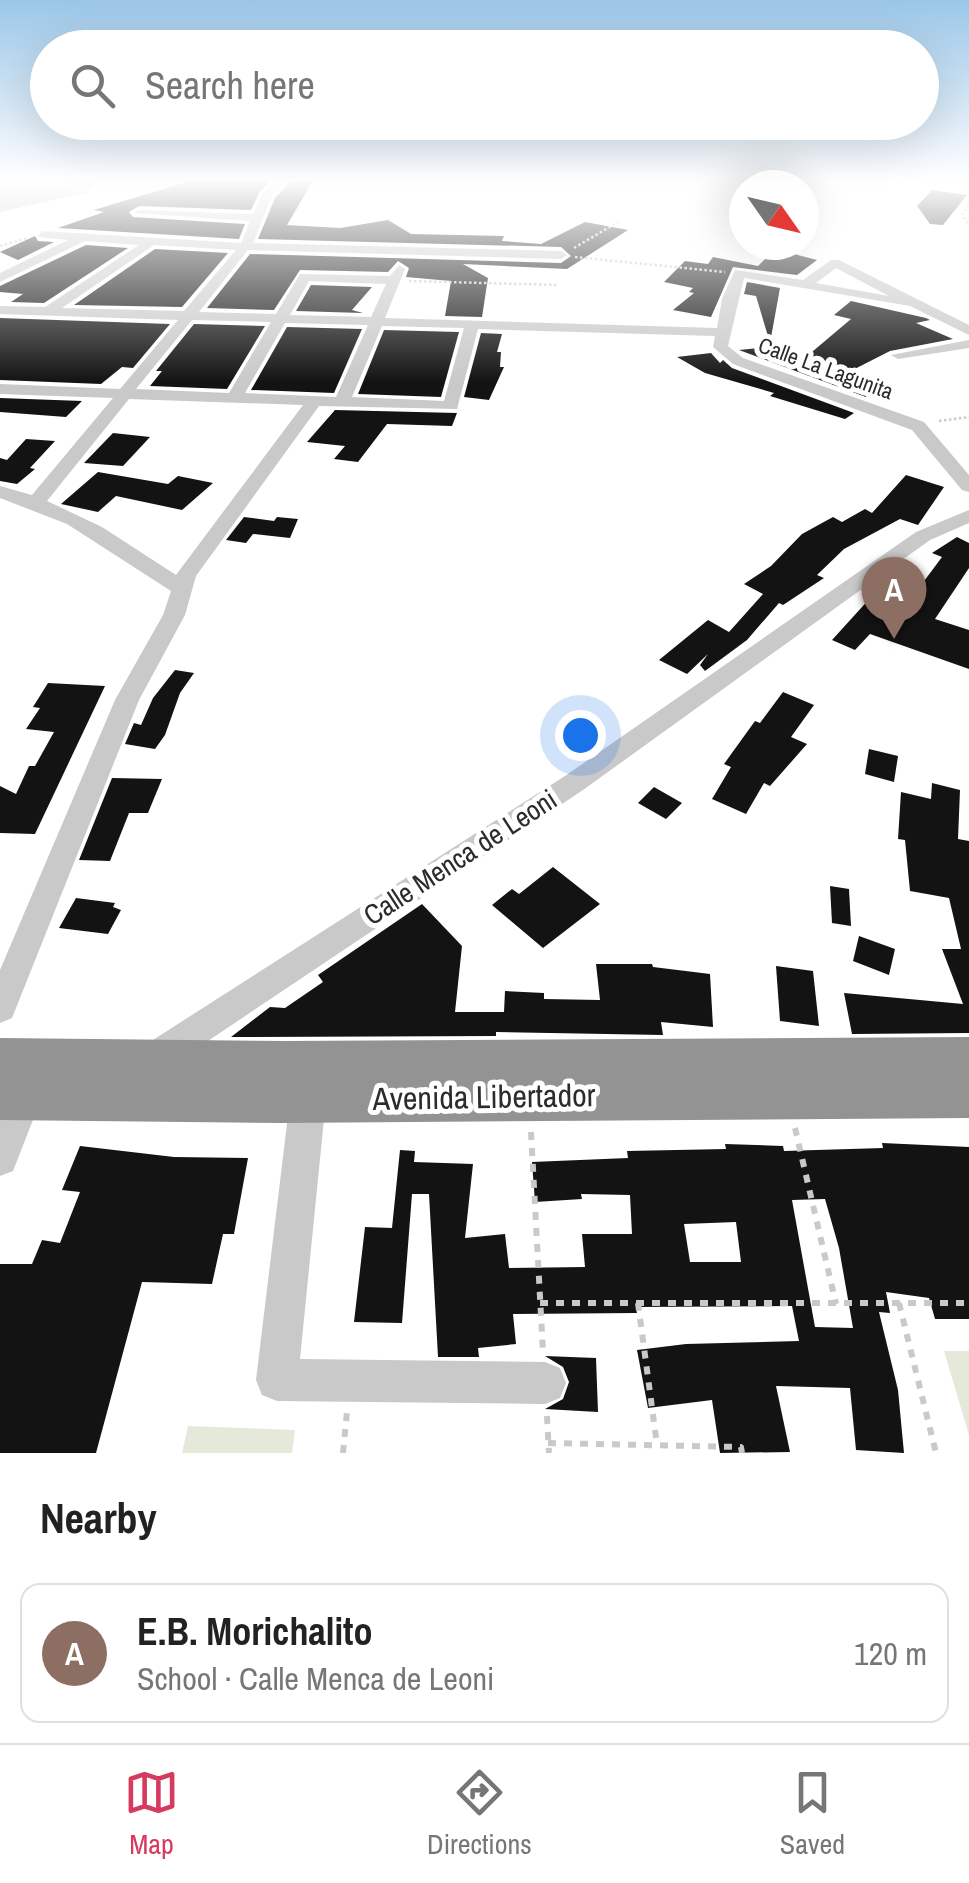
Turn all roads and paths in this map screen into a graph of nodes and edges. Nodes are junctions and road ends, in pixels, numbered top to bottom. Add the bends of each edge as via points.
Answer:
1 (64, 247) edge
2 (144, 247) edge
3 (245, 247) edge
4 (304, 247) edge
5 (575, 247) edge
6 (406, 250) junction
7 (561, 255) junction
8 (740, 274) junction
9 (0, 278) edge
10 (395, 280) junction
11 (558, 285) dead end
12 (806, 285) junction
13 (907, 303) junction
14 (0, 310) edge
15 (47, 312) junction
16 (188, 316) junction
17 (281, 318) junction
18 (377, 322) junction
19 (472, 325) junction
20 (721, 332) junction
21 (969, 332) edge
22 (969, 344) edge
23 (898, 355) dead end
24 (0, 389) edge
25 (125, 393) junction
26 (234, 398) junction
27 (314, 401) junction
28 (342, 402) junction
29 (969, 416) edge
30 (918, 426) junction
31 (969, 486) edge
32 (0, 492) edge
33 (37, 501) junction
34 (969, 516) edge
35 (182, 588) junction
36 (0, 1008) edge
37 (969, 1059) edge
38 (148, 1062) junction
39 (16, 1078) edge
40 (969, 1094) edge
41 (787, 1095) junction
42 (529, 1097) junction
43 (308, 1099) junction
44 (0, 1158) edge
45 (540, 1303) junction
46 (638, 1303) junction
47 (900, 1303) junction
48 (969, 1303) edge
49 (836, 1304) junction
50 (350, 1381) junction
51 (545, 1383) junction
52 (548, 1443) junction
53 (657, 1445) junction
54 (343, 1453) edge
55 (549, 1453) edge
56 (742, 1453) edge
57 (936, 1453) edge

1 - 9 street
2 - 15 street
3 - 16 street
4 - 6 street
5 - 7 path
6 - 7 street
6 - 10 street
7 - 8 path
8 - 12 street
8 - 20 street, Calle La Lagunita
10 - 11 path
10 - 17 street via 306,277
10 - 18 street
12 - 13 street
12 - 13 street via 835,263
13 - 21 street
14 - 15 street
15 - 16 street
16 - 17 street
16 - 25 street
17 - 18 street
17 - 26 street
18 - 19 street
18 - 28 street
19 - 20 street
19 - 28 street via 452,406
20 - 30 street, Calle La Lagunita via 720,346 729,357
22 - 23 street
24 - 25 street
25 - 26 street
25 - 33 street
26 - 27 street
27 - 28 street
27 - 35 street
29 - 30 path
30 - 31 street, Calle La Lagunita
32 - 33 street
33 - 35 street via 73,516
34 - 38 street, Calle Menca de Leoni via 923,536 574,783
35 - 36 street via 127,700
37 - 38 highway, Avenida Libertador
38 - 39 highway, Avenida Libertador
39 - 43 highway, Avenida Libertador
39 - 44 street
40 - 41 highway, Avenida Libertador
41 - 42 highway, Avenida Libertador
41 - 49 path
42 - 43 highway, Avenida Libertador
42 - 45 path
43 - 50 street via 276,1380
45 - 46 path
45 - 51 path
46 - 49 path
46 - 53 path
47 - 48 path
47 - 49 path
47 - 57 path
50 - 51 street
50 - 54 path
51 - 52 path
52 - 53 path
52 - 55 path
53 - 56 path via 741,1447

